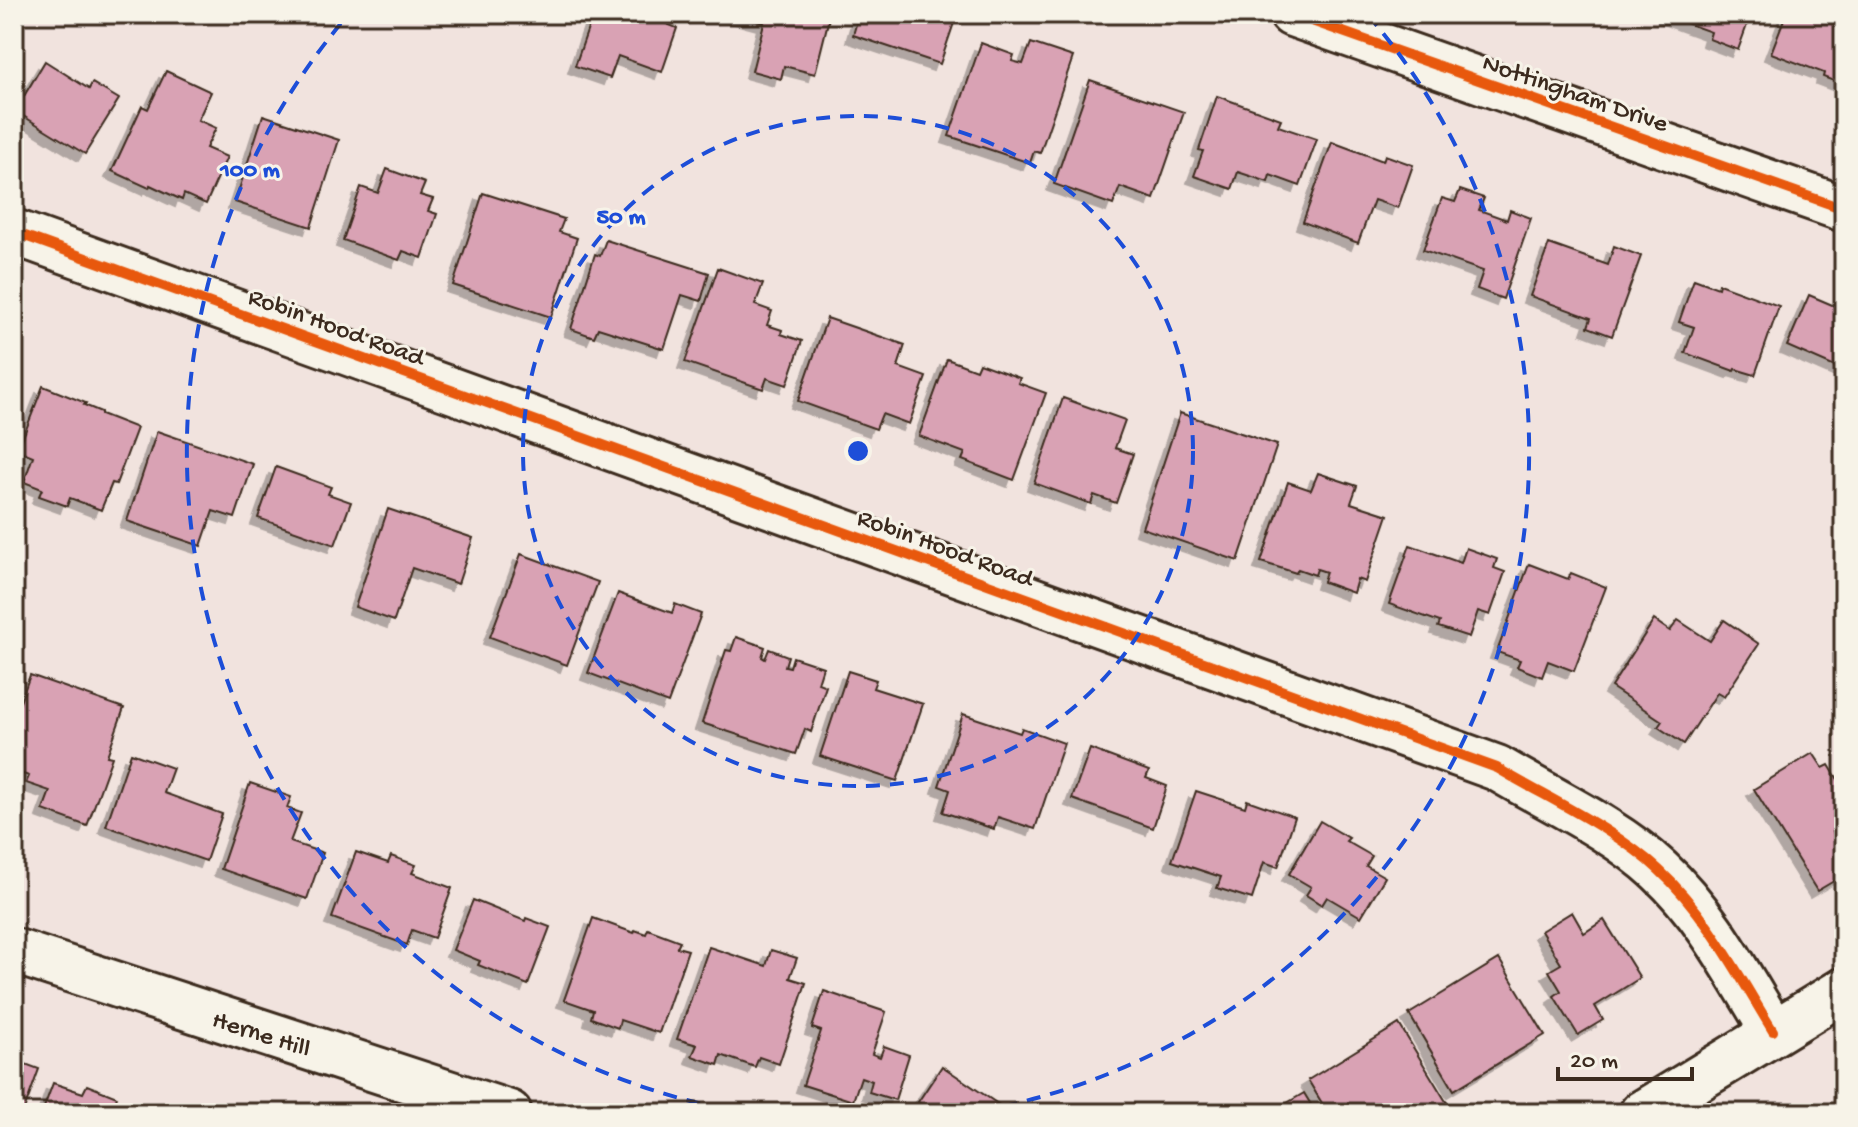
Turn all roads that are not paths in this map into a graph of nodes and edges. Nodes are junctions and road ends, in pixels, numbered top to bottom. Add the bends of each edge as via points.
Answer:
1 (1292, 14) edge
2 (1844, 209) edge
3 (14, 232) edge
4 (14, 951) edge
5 (1844, 990) edge
6 (1773, 1031) junction
7 (509, 1113) edge
8 (1642, 1113) edge

1 - 2 street, Nottingham Drive
3 - 6 street, Robin Hood Road via 1497,768 1593,822 1658,869 1695,908
4 - 7 street, Herne Hill
5 - 6 street
6 - 8 street

